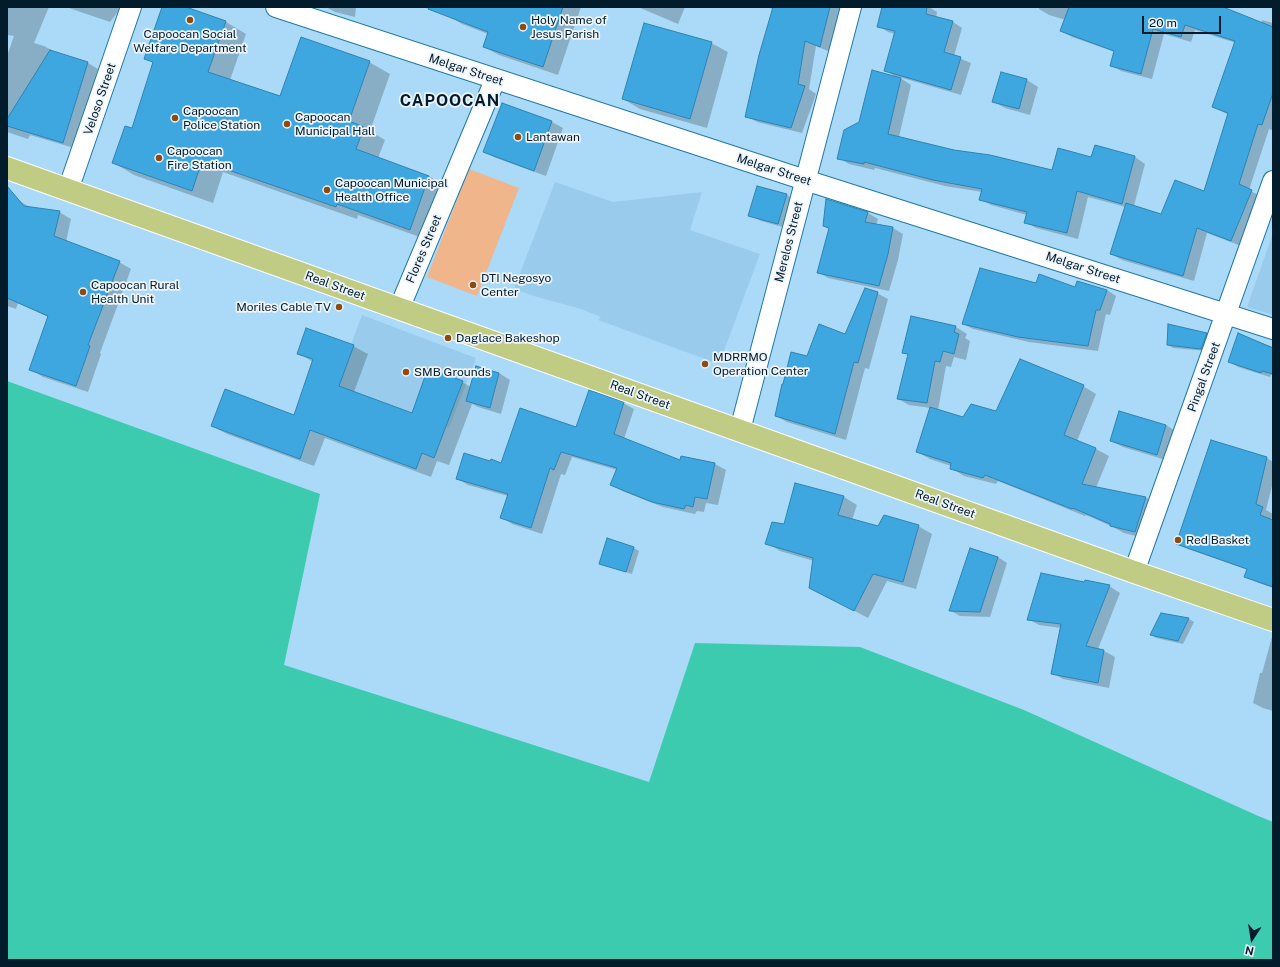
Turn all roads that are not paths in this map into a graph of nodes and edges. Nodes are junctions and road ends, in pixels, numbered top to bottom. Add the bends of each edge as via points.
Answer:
1 (132, 7) edge
2 (276, 7) edge
3 (851, 7) edge
4 (495, 80) junction
5 (7, 168) edge
6 (804, 180) junction
7 (1273, 181) edge
8 (68, 190) junction
9 (399, 308) junction
10 (1226, 314) junction
11 (1273, 328) edge
12 (740, 430) junction
13 (1134, 572) junction
14 (1273, 620) edge

1 - 8 street, Veloso Street
2 - 4 street, Melgar Street
3 - 6 street, Merelos Street
4 - 6 street, Melgar Street
4 - 9 street, Flores Street
5 - 8 highway, Real Street
6 - 10 street, Melgar Street
6 - 12 street, Merelos Street
7 - 10 street, Pingal Street
8 - 9 highway, Real Street
9 - 12 highway, Real Street
10 - 11 street, Melgar Street
10 - 13 street, Pingal Street
12 - 13 highway, Real Street
13 - 14 highway, Real Street

